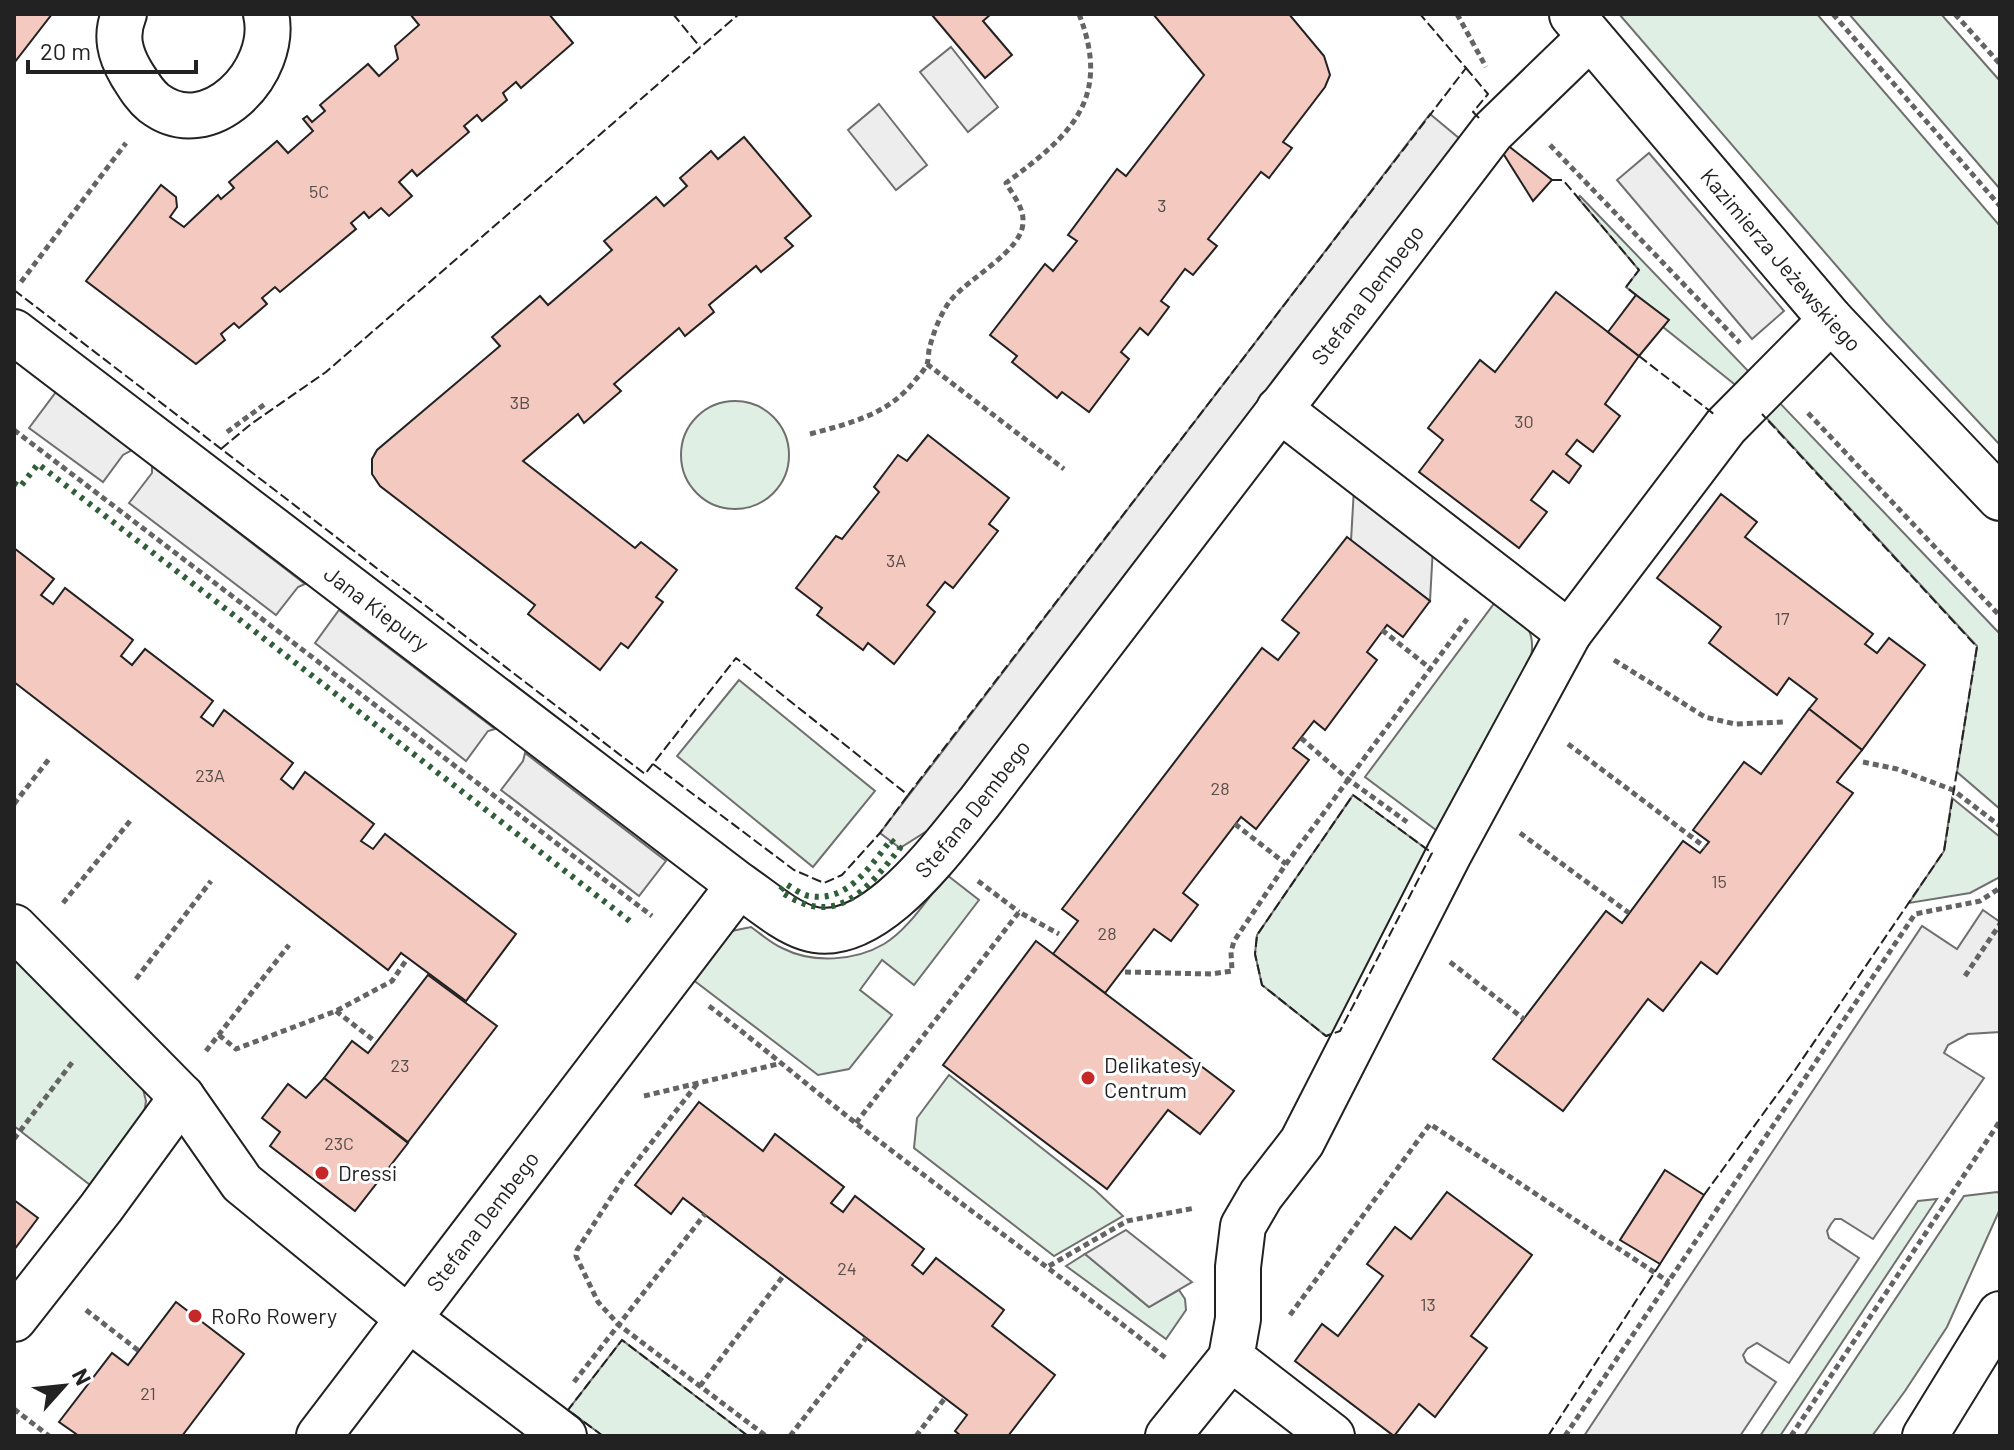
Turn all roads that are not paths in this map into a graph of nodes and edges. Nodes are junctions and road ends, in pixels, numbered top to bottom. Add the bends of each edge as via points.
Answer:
1 (124, 14) edge
2 (266, 14) edge
3 (1580, 26) edge
4 (1831, 320) junction
5 (14, 332) edge
6 (1279, 409) junction
7 (2000, 498) edge
8 (1569, 633) junction
9 (739, 885) junction
10 (22, 936) edge
11 (179, 1093) junction
12 (2000, 1314) edge
13 (14, 1319) edge
14 (409, 1319) junction
15 (1218, 1373) junction
16 (554, 1428) edge
17 (319, 1436) edge
18 (1168, 1436) edge
19 (1332, 1436) edge
20 (1925, 1436) edge

1 - 2 street via 120,52 141,90 155,104 194,115 222,106 255,76 268,35
3 - 4 street, Kazimierza Jeżewskiego
3 - 6 street, Stefana Dembego
4 - 7 street, Kazimierza Jeżewskiego
4 - 8 street via 1726,426
5 - 9 street, Jana Kiepury
6 - 8 street
6 - 9 street, Stefana Dembego via 979,803 895,899 842,928 809,929
8 - 15 street via 1302,1142 1243,1226 1238,1319
9 - 14 street, Stefana Dembego
10 - 11 street
11 - 13 street via 101,1208
11 - 14 street via 242,1183
12 - 20 street
14 - 16 street
14 - 17 street, Stefana Dembego
15 - 18 street
15 - 19 street

